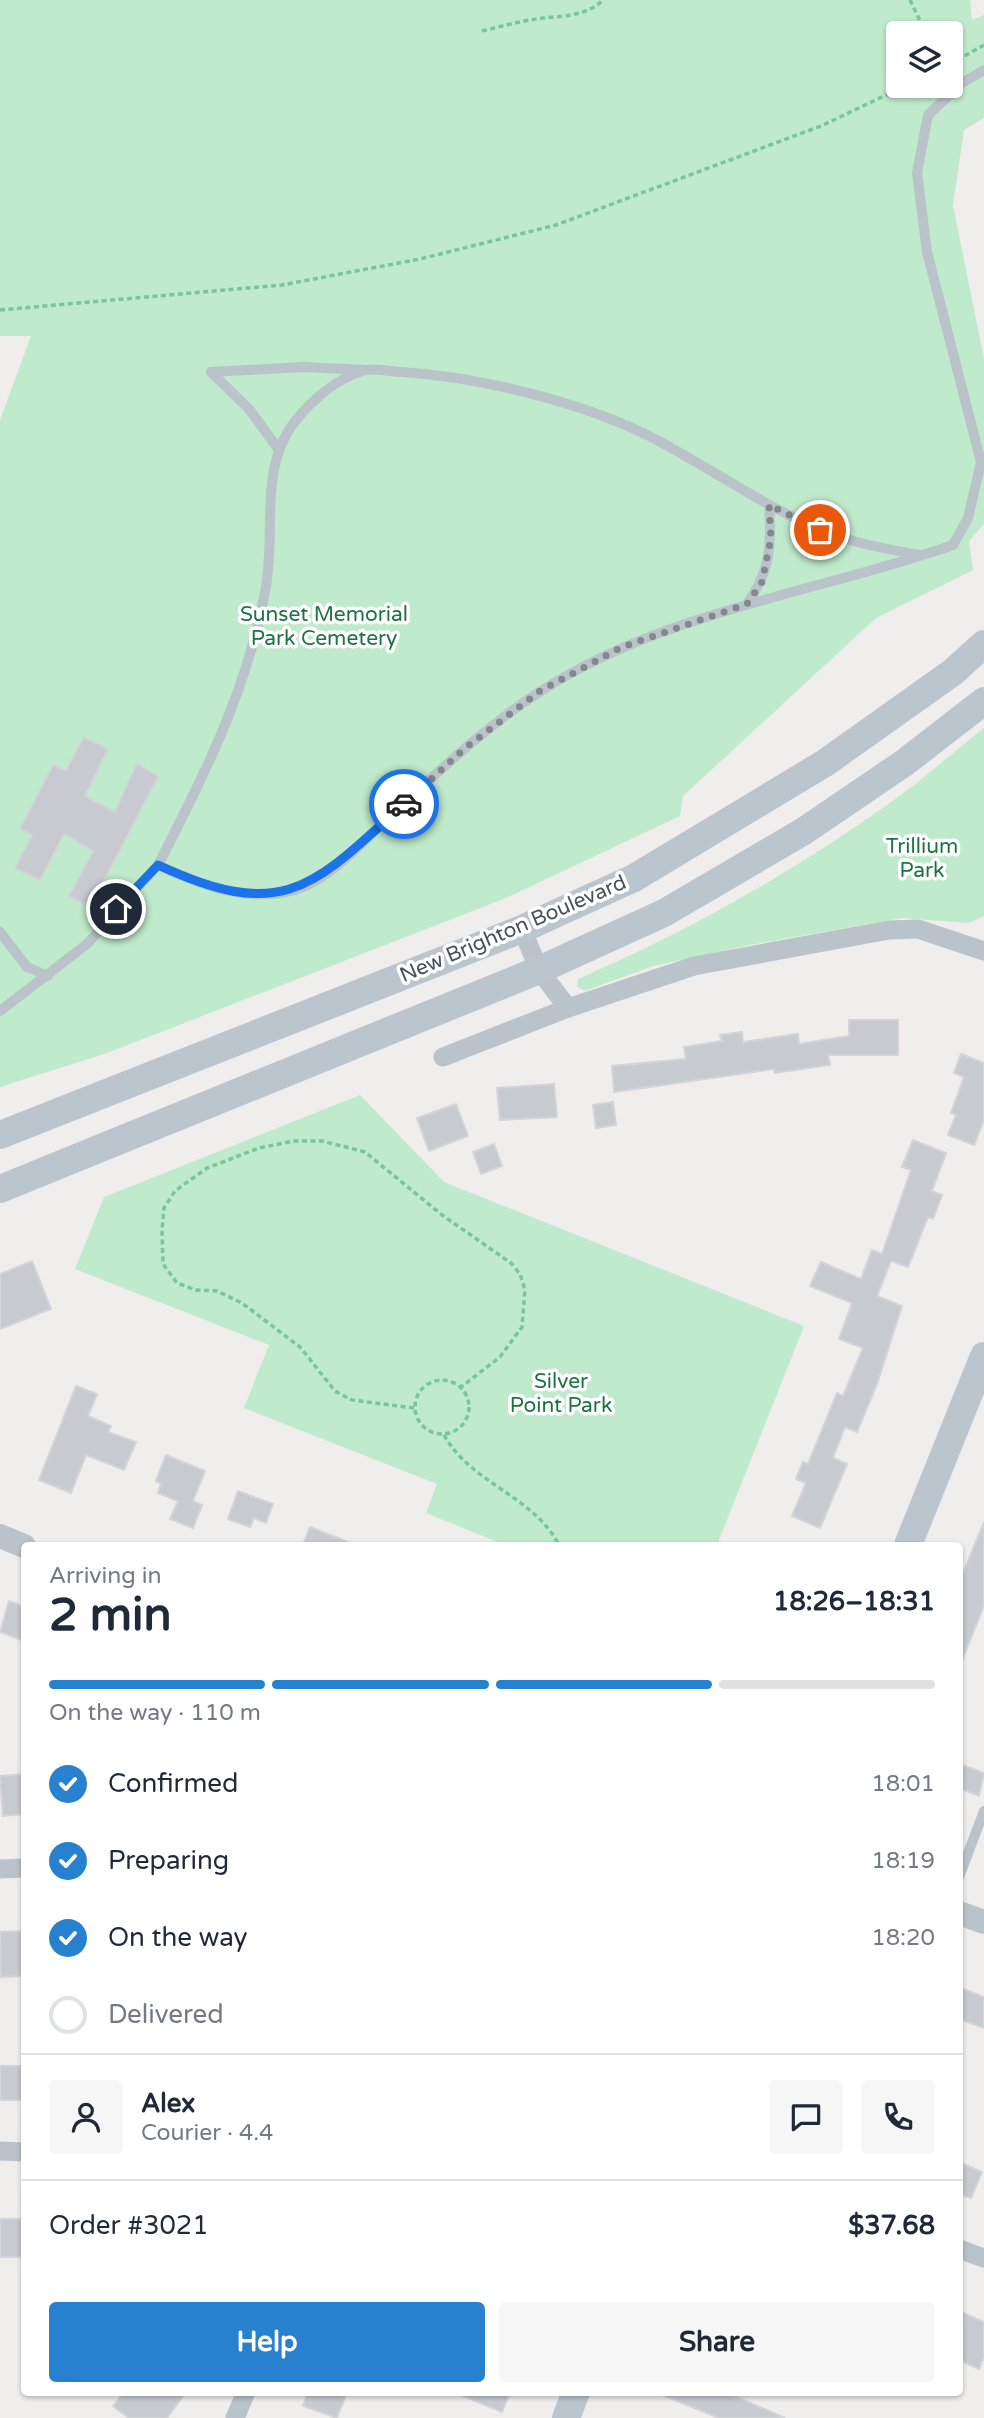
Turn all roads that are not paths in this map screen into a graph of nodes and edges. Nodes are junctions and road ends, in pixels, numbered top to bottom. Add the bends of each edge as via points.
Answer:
1 (984, 70) edge
2 (367, 370) junction
3 (279, 450) junction
4 (769, 505) junction
5 (924, 555) junction
6 (747, 604) junction
7 (984, 644) edge
8 (984, 701) edge
9 (158, 865) junction
10 (522, 929) junction
11 (0, 932) edge
12 (984, 951) edge
13 (539, 970) junction
14 (48, 976) junction
15 (568, 1008) junction
16 (0, 1011) edge
17 (443, 1057) dead end
18 (68, 1107) junction
19 (0, 1124) edge
20 (0, 1135) edge
21 (0, 1189) edge
22 (984, 1356) edge
23 (0, 1536) edge
24 (909, 1542) edge
25 (21, 1545) edge
26 (984, 1811) edge
27 (963, 1866) edge
28 (21, 1868) edge
29 (0, 1869) edge
30 (963, 1914) edge
31 (984, 1922) edge
32 (0, 2151) edge
33 (21, 2152) edge
34 (963, 2250) edge
35 (984, 2258) edge
36 (244, 2396) edge
37 (574, 2396) edge
38 (235, 2418) edge
39 (566, 2418) edge

1 - 5 lane via 962,83 928,116 917,173 927,252 981,462 968,518 953,545
2 - 3 lane via 327,390 294,419
2 - 3 lane via 304,367 211,372 249,409
2 - 4 lane via 441,375 540,396 644,434
3 - 9 lane via 267,583 252,657 221,738
4 - 5 lane via 820,530 877,548
4 - 6 lane via 771,538 762,582
5 - 6 lane
6 - 9 lane via 622,647 540,691 464,749 339,864 296,890 241,895
7 - 10 main road, New Brighton Boulevard via 953,672 771,797 634,878
8 - 13 main road via 855,797 748,866 664,913
9 - 14 lane via 87,944
10 - 13 street
10 - 18 main road, New Brighton Boulevard
11 - 14 lane via 27,967
12 - 15 street via 918,929 889,930 694,966
13 - 15 street
13 - 21 main road
14 - 16 lane
15 - 17 street
18 - 19 main road
18 - 20 main road, New Brighton Boulevard
22 - 24 main road
23 - 25 street
26 - 27 lane
28 - 29 street
30 - 31 street
32 - 33 street
34 - 35 street
36 - 38 street
37 - 39 main road

